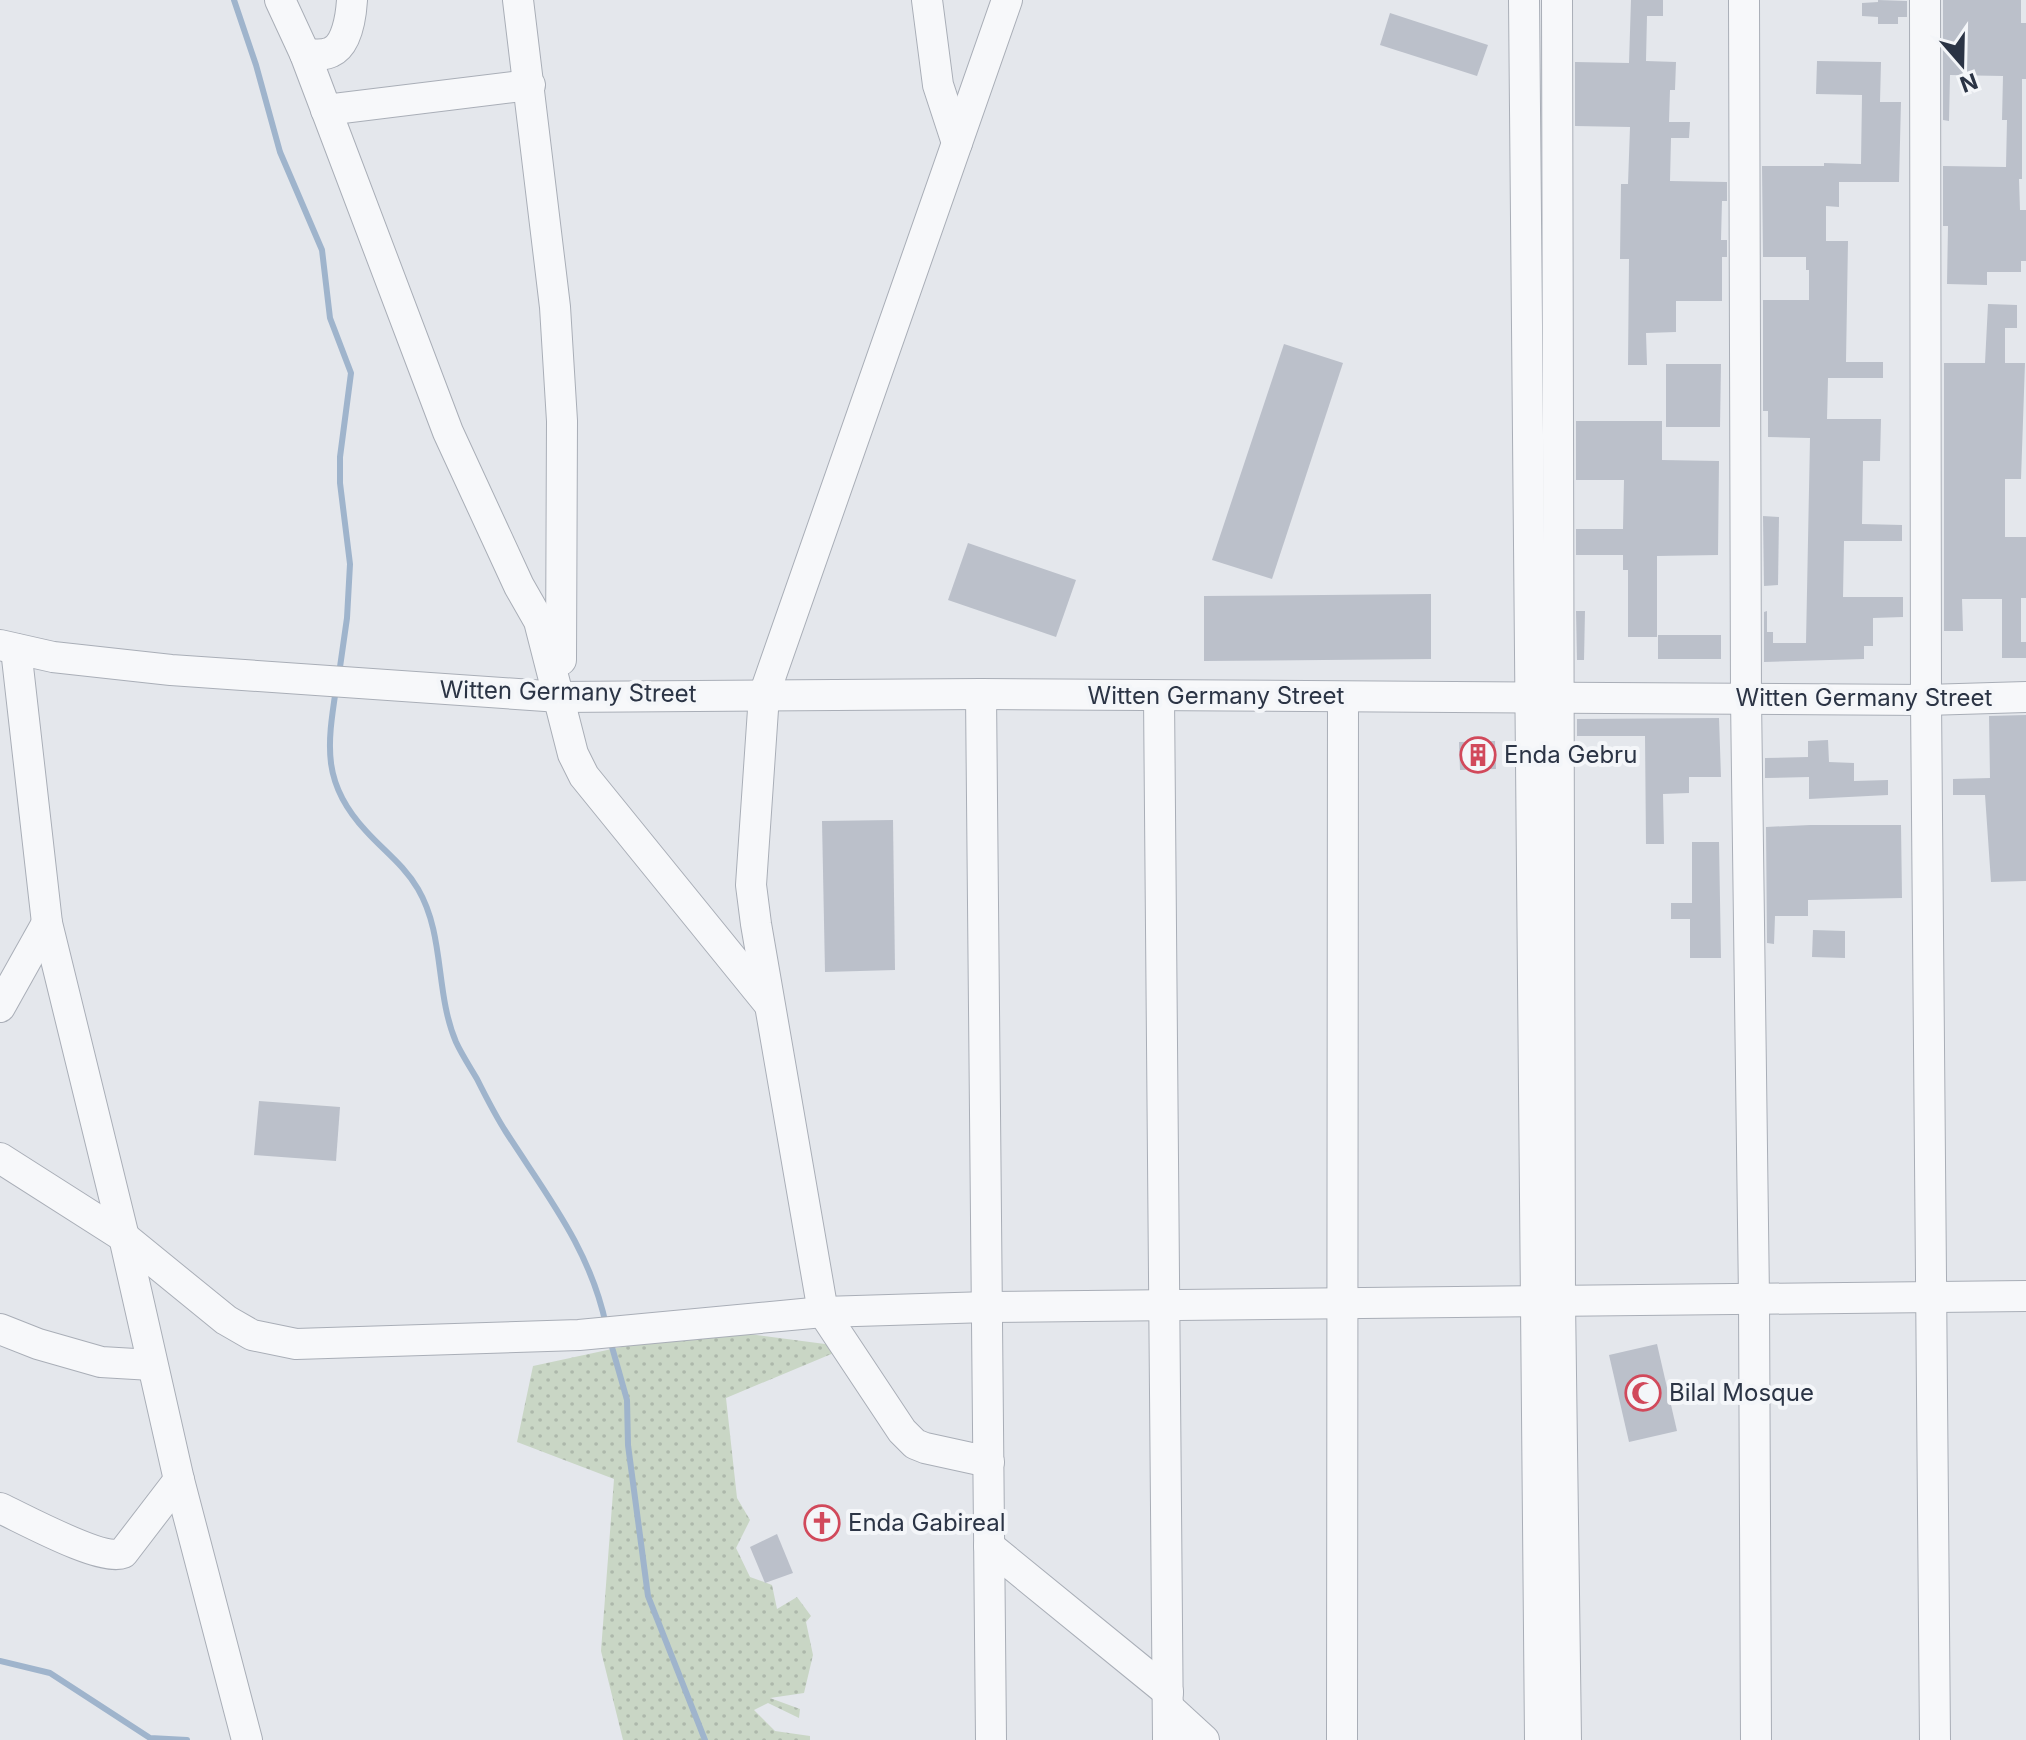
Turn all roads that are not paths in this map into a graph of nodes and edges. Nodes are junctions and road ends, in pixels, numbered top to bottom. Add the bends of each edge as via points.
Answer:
1 (280, 0) edge
2 (352, 0) edge
3 (518, 0) edge
4 (927, 0) edge
5 (1007, 0) edge
6 (1524, 0) edge
7 (1557, 0) edge
8 (1744, 0) edge
9 (1925, 0) edge
10 (305, 54) junction
11 (530, 85) junction
12 (326, 110) junction
13 (957, 143) junction
14 (1526, 240) junction
15 (1558, 242) junction
16 (8, 647) edge
17 (981, 694) junction
18 (764, 695) junction
19 (1159, 696) junction
20 (560, 697) junction
21 (1343, 697) junction
22 (1544, 697) junction
23 (2026, 697) edge
24 (1746, 698) junction
25 (1926, 700) junction
26 (47, 923) junction
27 (771, 1006) junction
28 (0, 1007) edge
29 (0, 1158) edge
30 (124, 1237) junction
31 (2026, 1296) edge
32 (1929, 1298) junction
33 (1754, 1299) junction
34 (1548, 1302) junction
35 (1344, 1304) junction
36 (1165, 1306) junction
37 (988, 1307) junction
38 (823, 1312) junction
39 (0, 1329) edge
40 (152, 1365) junction
41 (989, 1462) junction
42 (179, 1480) junction
43 (0, 1508) edge
44 (989, 1546) junction
45 (1551, 1593) junction
46 (1168, 1699) junction
47 (247, 1740) edge
48 (991, 1740) edge
49 (1168, 1740) edge
50 (1204, 1740) edge
51 (1342, 1740) edge
52 (1540, 1740) edge
53 (1566, 1740) edge
54 (1756, 1740) edge
55 (1935, 1740) edge

1 - 10 street
2 - 10 street via 339,45 326,54
3 - 11 street
4 - 13 street via 938,85
5 - 13 street
6 - 14 street
7 - 15 street
8 - 24 street
9 - 25 street
10 - 12 street
11 - 12 street
11 - 20 street via 562,421
12 - 20 street via 448,432 539,621
13 - 18 street
14 - 15 street
14 - 22 street
15 - 22 street
16 - 20 street, Witten Germany Street via 103,663
16 - 26 street
17 - 18 street, Witten Germany Street
17 - 19 street, Witten Germany Street
17 - 37 street
18 - 20 street, Witten Germany Street
18 - 27 street via 751,885
19 - 21 street, Witten Germany Street
19 - 36 street
20 - 27 street via 573,754 584,776
21 - 22 street, Witten Germany Street
21 - 35 street
22 - 24 street, Witten Germany Street
22 - 34 street
23 - 25 street, Witten Germany Street
24 - 25 street, Witten Germany Street
24 - 33 street
25 - 32 street
26 - 28 street
26 - 30 street
27 - 38 street
29 - 30 street
30 - 38 street via 226,1320 252,1335 296,1344 579,1335
30 - 40 street
31 - 32 street
32 - 33 street
32 - 55 street
33 - 34 street
33 - 54 street
34 - 35 street
34 - 45 street
35 - 36 street
35 - 51 street
36 - 37 street
36 - 46 street
37 - 38 street
37 - 41 street
38 - 41 street via 915,1444
39 - 40 street via 101,1362
40 - 42 street
41 - 44 street
42 - 43 street via 117,1556
42 - 47 street
44 - 46 street
44 - 48 street
45 - 52 street
45 - 53 street
46 - 49 street
46 - 50 street

